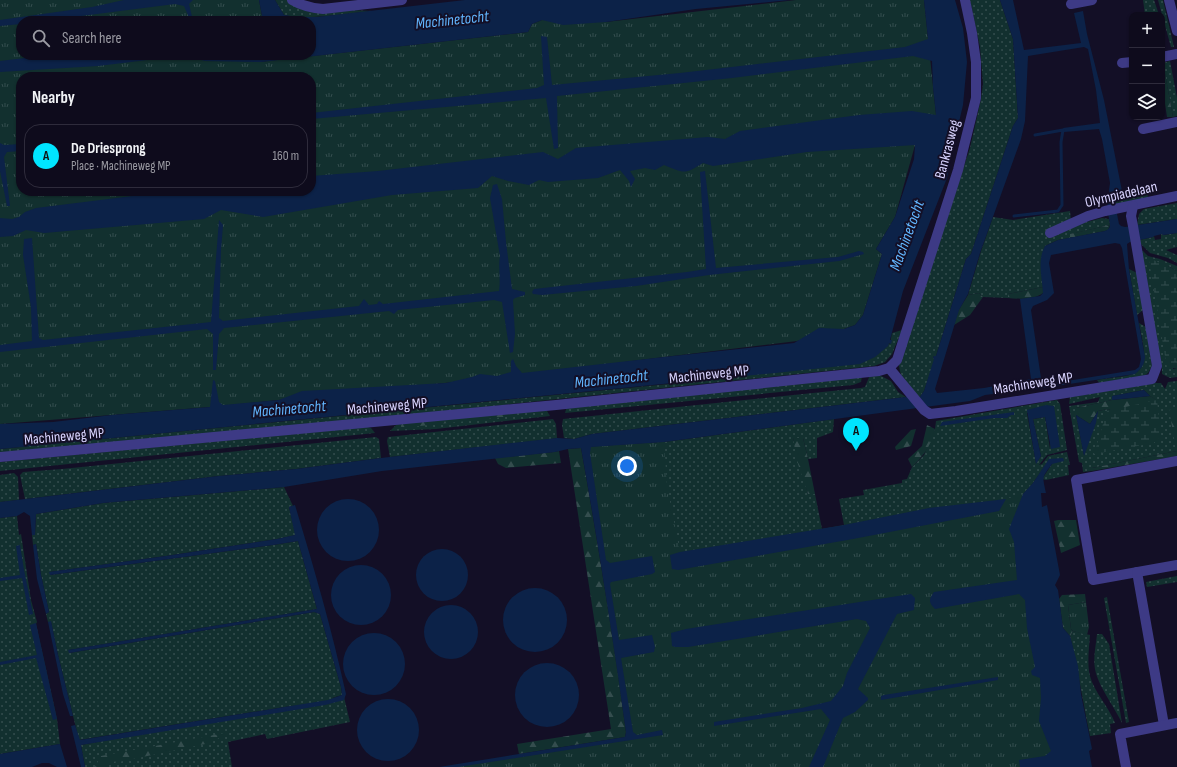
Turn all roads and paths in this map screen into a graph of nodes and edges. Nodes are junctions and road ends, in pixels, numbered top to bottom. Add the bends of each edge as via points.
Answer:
1 (292, 0) edge
2 (402, 0) edge
3 (965, 0) edge
4 (1092, 0) edge
5 (1169, 0) edge
6 (1071, 4) dead end
7 (1177, 31) edge
8 (1177, 54) edge
9 (1165, 56) edge
10 (1177, 122) edge
11 (1143, 129) dead end
12 (1177, 196) edge
13 (1133, 206) junction
14 (1050, 233) dead end
15 (889, 368) junction
16 (0, 458) edge
17 (1177, 461) edge
18 (1177, 565) edge
19 (1137, 572) junction
20 (1177, 723) edge
21 (1164, 725) junction
22 (1126, 767) edge

1 - 2 street via 301,5 322,9
3 - 15 street, Bankrasweg via 976,62 976,98 958,170 897,360
4 - 6 street
5 - 7 street
8 - 9 street
10 - 11 street
12 - 13 street, Olympiadelaan
13 - 14 street, Olympiadelaan via 1088,216
13 - 15 street, Machineweg MP via 1131,216 1157,366 1152,379 930,414
15 - 16 street, Machineweg MP via 556,405
17 - 19 street via 1076,480 1093,580
18 - 19 street
19 - 21 street
20 - 21 street
21 - 22 street via 1120,734

